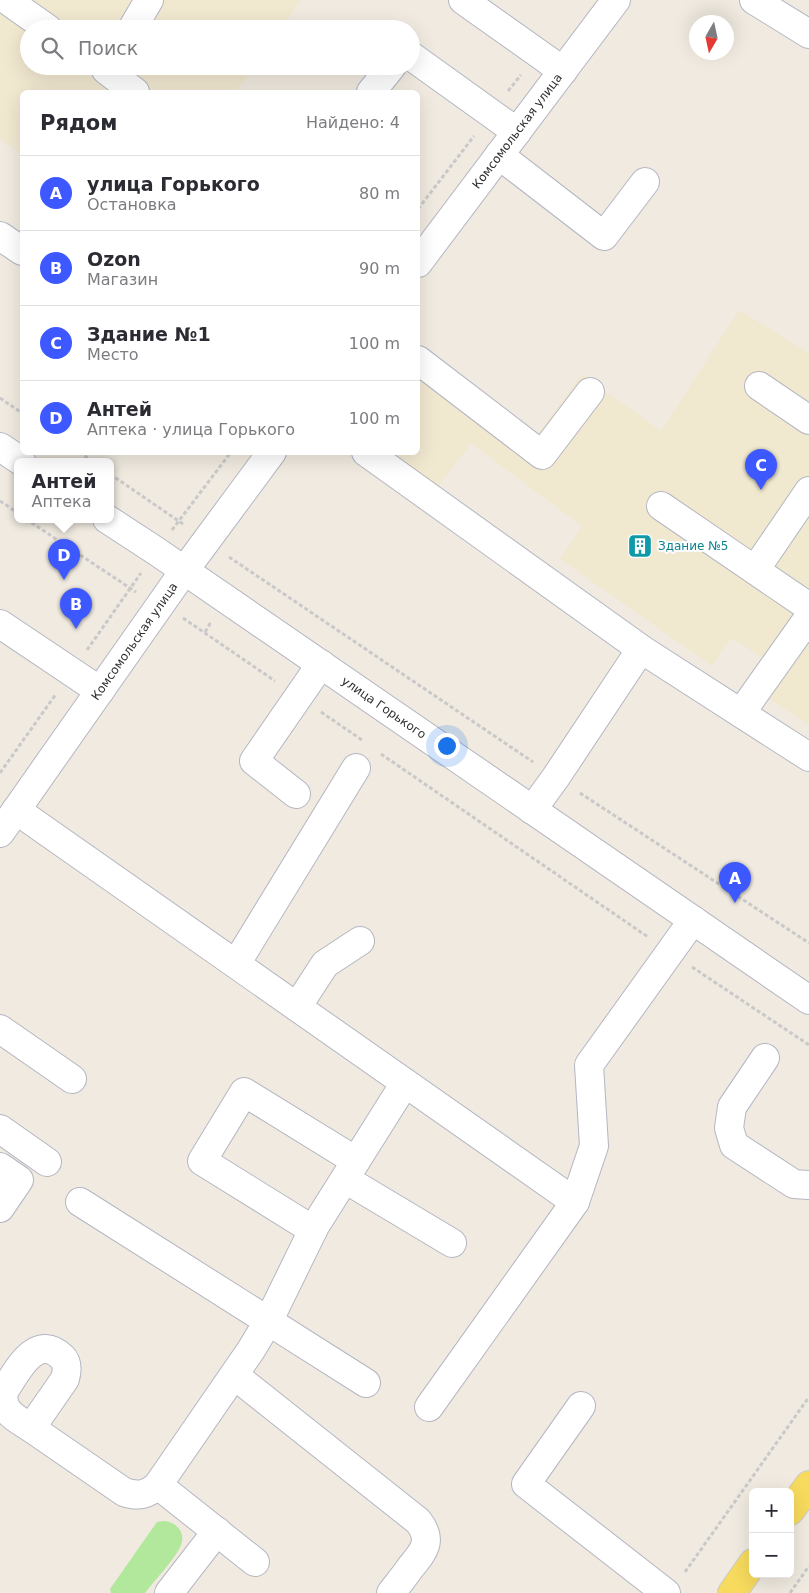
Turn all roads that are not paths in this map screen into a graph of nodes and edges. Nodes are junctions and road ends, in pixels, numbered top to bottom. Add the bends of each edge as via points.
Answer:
1 (7, 0) edge
2 (149, 0) edge
3 (463, 0) edge
4 (616, 0) edge
5 (754, 0) edge
6 (35, 20) edge
7 (137, 20) edge
8 (808, 29) edge
9 (420, 62) edge
10 (563, 71) junction
11 (114, 75) edge
12 (385, 75) edge
13 (132, 90) edge
14 (373, 90) edge
15 (517, 132) junction
16 (499, 155) junction
17 (645, 182) dead end
18 (0, 236) edge
19 (20, 250) edge
20 (420, 260) edge
21 (420, 362) edge
22 (759, 386) dead end
23 (590, 392) dead end
24 (809, 420) edge
25 (0, 447) edge
26 (270, 455) edge
27 (370, 455) edge
28 (16, 458) edge
29 (809, 491) edge
30 (661, 506) dead end
31 (113, 523) edge
32 (755, 570) junction
33 (184, 571) junction
34 (809, 607) edge
35 (809, 617) edge
36 (0, 624) edge
37 (641, 649) junction
38 (321, 664) junction
39 (100, 690) junction
40 (741, 713) junction
41 (809, 757) edge
42 (356, 768) dead end
43 (296, 794) dead end
44 (16, 810) junction
45 (532, 810) junction
46 (0, 833) edge
47 (693, 920) junction
48 (360, 940) dead end
49 (236, 964) junction
50 (809, 1000) edge
51 (297, 1007) junction
52 (0, 1029) edge
53 (765, 1058) dead end
54 (72, 1079) dead end
55 (405, 1083) junction
56 (0, 1129) edge
57 (47, 1162) dead end
58 (0, 1166) edge
59 (350, 1170) junction
60 (809, 1185) edge
61 (80, 1202) dead end
62 (575, 1202) junction
63 (0, 1208) edge
64 (313, 1230) junction
65 (452, 1243) dead end
66 (269, 1320) junction
67 (234, 1376) junction
68 (366, 1383) dead end
69 (581, 1406) dead end
70 (430, 1407) dead end
71 (31, 1428) dead end
72 (158, 1485) junction
73 (809, 1485) edge
74 (794, 1506) edge
75 (216, 1531) junction
76 (255, 1562) dead end
77 (749, 1569) edge
78 (674, 1585) edge
79 (169, 1593) edge
80 (391, 1593) edge
81 (732, 1593) edge

1 - 6 street
2 - 7 street
3 - 10 street
4 - 10 street, Комсомольская улица
5 - 8 street
9 - 15 street
10 - 15 street, Комсомольская улица
11 - 13 street
12 - 14 street
15 - 16 street, Комсомольская улица
16 - 17 street via 604,236
16 - 20 street, Комсомольская улица
18 - 19 street
21 - 23 street via 542,455
22 - 24 street
25 - 28 street
26 - 33 street, Комсомольская улица
27 - 37 street
29 - 32 street
30 - 32 street
31 - 33 street, улица Горького
32 - 34 street
33 - 38 street, улица Горького
33 - 39 street, Комсомольская улица
35 - 40 street
36 - 39 street
37 - 40 street
37 - 45 street
38 - 43 street via 254,761
38 - 45 street, улица Горького
39 - 44 street, Комсомольская улица
40 - 41 street
42 - 49 street
44 - 46 street, Комсомольская улица
44 - 49 street
45 - 47 street, улица Горького
47 - 50 street, улица Горького
47 - 62 street via 589,1065 594,1146
48 - 51 street via 325,964
49 - 51 street
51 - 55 street
52 - 54 street
53 - 60 street via 732,1107 729,1128 734,1145 794,1184
55 - 59 street
55 - 62 street
56 - 57 street
58 - 63 street via 20,1180
59 - 64 street
59 - 64 street via 244,1092 202,1161
59 - 65 street
61 - 66 street
62 - 70 street
64 - 66 street
66 - 67 street
66 - 68 street
67 - 72 street
67 - 80 street via 424,1528 424,1551
69 - 78 street via 526,1484
71 - 72 street via 124,1492 142,1496
72 - 75 street
73 - 74 main road
75 - 76 street
75 - 79 street
77 - 81 main road

